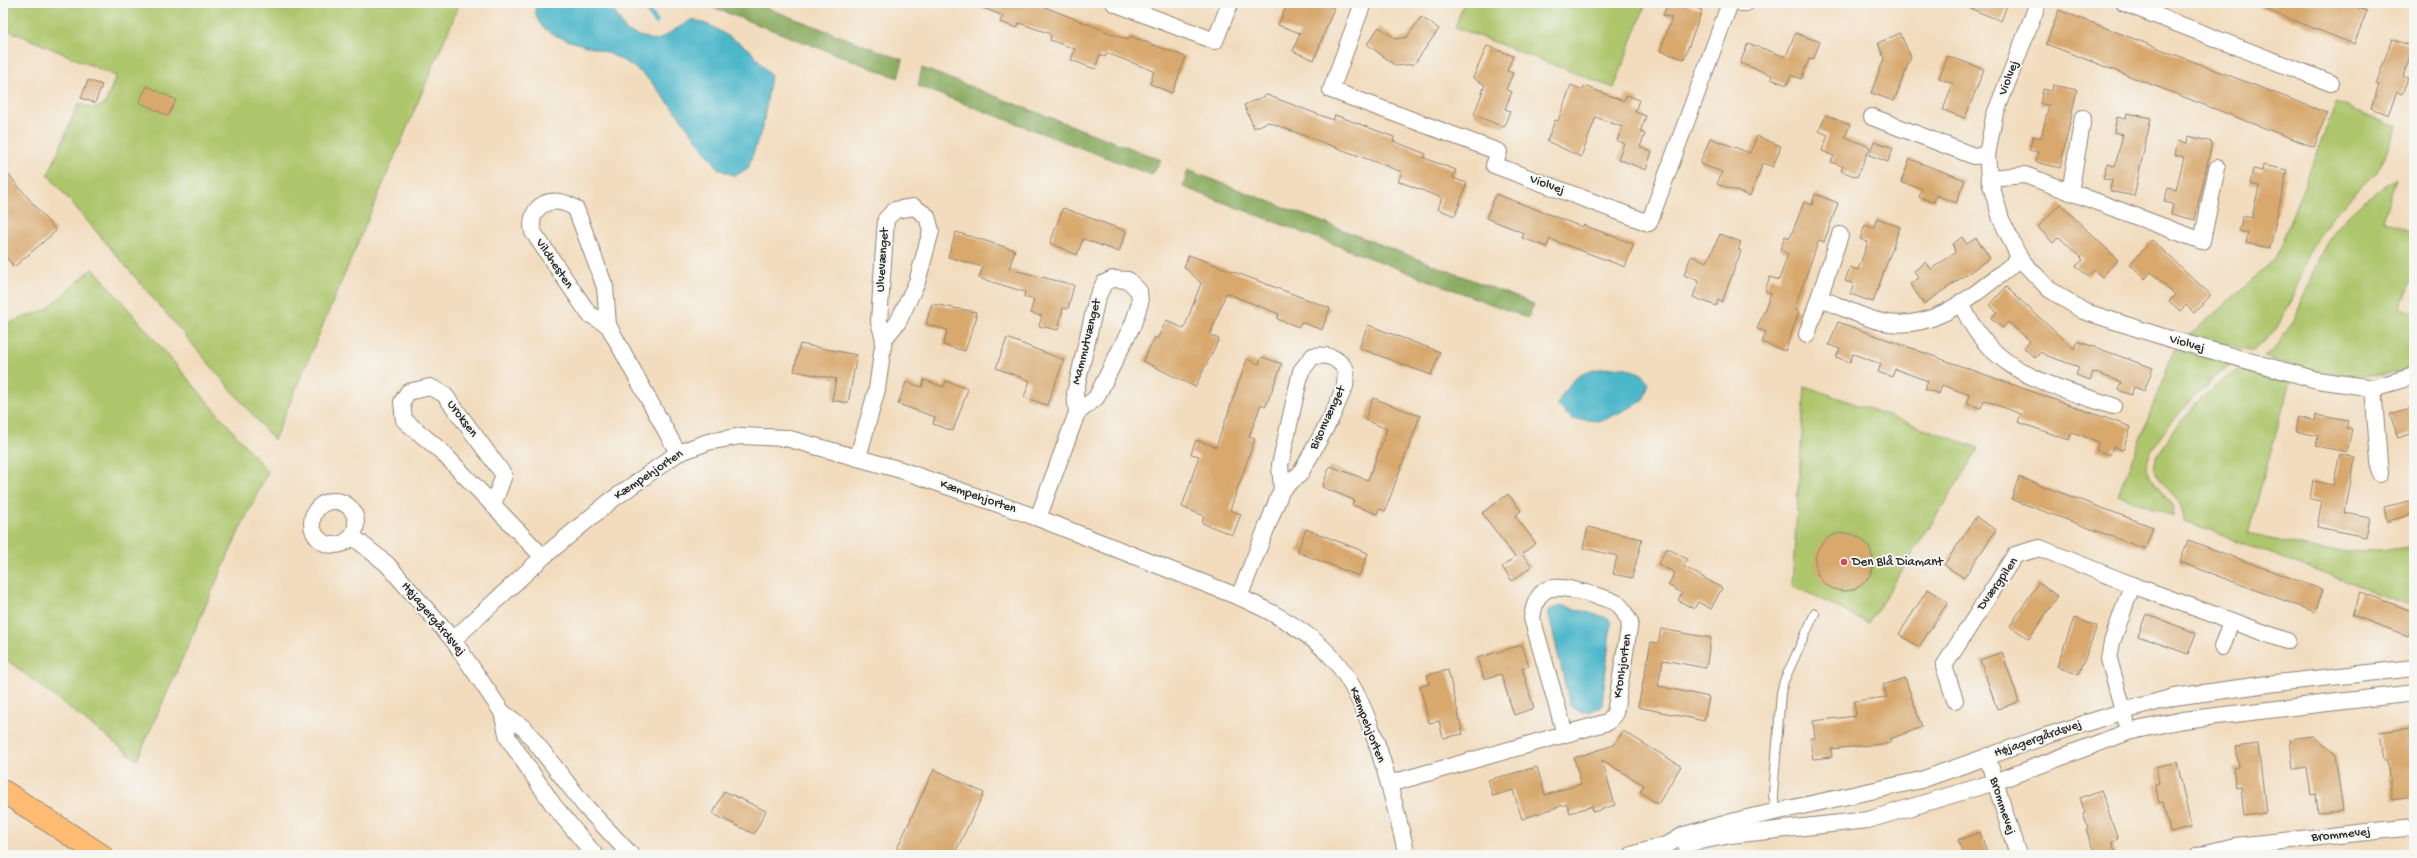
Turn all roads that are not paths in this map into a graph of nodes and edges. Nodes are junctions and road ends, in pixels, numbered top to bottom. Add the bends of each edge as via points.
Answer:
1 (1114, 3) edge
2 (1230, 3) edge
3 (1363, 3) edge
4 (1730, 3) edge
5 (1741, 3) edge
6 (1746, 3) edge
7 (2038, 3) edge
8 (2124, 3) edge
9 (2331, 83) dead end
10 (1872, 117) dead end
11 (2083, 118) dead end
12 (1988, 155) junction
13 (2217, 168) dead end
14 (1989, 178) junction
15 (2070, 192) junction
16 (1840, 235) dead end
17 (2020, 259) junction
18 (1820, 298) junction
19 (1961, 302) junction
20 (608, 325) junction
21 (1807, 334) dead end
22 (884, 339) junction
23 (2414, 376) edge
24 (2373, 388) junction
25 (2113, 406) dead end
26 (1078, 413) junction
27 (678, 453) junction
28 (858, 456) junction
29 (2380, 474) dead end
30 (1282, 489) junction
31 (493, 505) junction
32 (1038, 518) junction
33 (352, 536) dead end
34 (543, 557) junction
35 (2132, 585) junction
36 (1239, 597) junction
37 (1815, 613) dead end
38 (2231, 621) junction
39 (453, 640) junction
40 (2287, 641) dead end
41 (2222, 647) dead end
42 (2414, 668) edge
43 (2414, 693) edge
44 (1955, 700) dead end
45 (2124, 711) junction
46 (502, 712) junction
47 (2128, 732) junction
48 (1565, 734) junction
49 (1986, 756) junction
50 (1995, 782) junction
51 (1389, 784) junction
52 (3, 791) edge
53 (1777, 812) junction
54 (2414, 827) edge
55 (1669, 844) junction
56 (101, 855) edge
57 (595, 855) edge
58 (631, 855) edge
59 (1406, 855) edge
60 (1632, 855) edge
61 (2018, 855) edge
62 (2198, 855) edge

1 - 2 street via 1215,41
3 - 4 street, Violvej via 1331,90 1499,152 1494,165 1649,223
5 - 6 street
7 - 12 street, Violvej via 1994,117
8 - 9 street
10 - 12 street via 1974,156
11 - 15 street
12 - 14 street, Violvej
13 - 15 street via 2202,241
14 - 15 street via 2025,175
14 - 17 street, Violvej via 2001,219
16 - 18 street
17 - 19 street
17 - 24 street, Violvej via 2049,289 2083,311 2167,338 2317,380
18 - 19 street via 1882,322 1900,324 1920,323 1942,315
18 - 21 street
19 - 25 street via 1969,322 1984,343 2006,363 2040,381
20 - 20 street, Vildhesten via 605,287 576,209 567,202 543,204 531,221 533,232 589,314
20 - 27 street, Vildhesten
22 - 22 street, Ulvevænget via 898,322 917,282 931,231 927,216 914,206 895,210 886,219 879,322
22 - 28 street, Ulvevænget via 877,389
23 - 24 street, Violvej
24 - 29 street
26 - 26 street, Mammutvænget via 1096,398 1133,324 1140,303 1139,291 1128,280 1113,280 1104,284 1097,298 1074,393
26 - 32 street, Mammutvænget
27 - 28 street, Kæmpehjorten via 708,442 741,436 786,438
27 - 34 street, Kæmpehjorten via 609,502
28 - 32 street, Kæmpehjorten
30 - 30 street, Bisonvænget via 1280,465 1301,371 1313,356 1326,355 1339,360 1346,370 1345,386 1331,418 1300,474
30 - 36 street, Bisonvænget
31 - 31 street, Uroksen via 441,451 404,420 402,402 408,392 430,387 444,394 504,474
31 - 34 street, Uroksen
32 - 36 street, Kæmpehjorten
33 - 39 street, Højagergårdsvej via 387,564
34 - 39 street, Kæmpehjorten
35 - 38 street, Dværgpilen
35 - 44 street, Dværgpilen via 2040,548 2015,555 1944,666
35 - 45 street via 2112,642 2109,659
36 - 51 street, Kæmpehjorten via 1289,622 1328,653 1360,700
37 - 53 lane via 1784,681 1781,694 1773,795
38 - 40 street, Dværgpilen
38 - 41 street
39 - 46 street, Højagergårdsvej
42 - 45 street, Højagergårdsvej via 2276,682 2174,697
43 - 47 street, Højagergårdsvej via 2183,720
45 - 47 street
45 - 49 street, Højagergårdsvej
46 - 57 street, Højagergårdsvej via 508,738 554,806
46 - 58 street, Højagergårdsvej via 525,729 585,806
47 - 50 street, Højagergårdsvej
48 - 48 street, Kronhjorten via 1608,722 1615,713 1630,622 1619,605 1610,600 1561,587 1547,588 1534,602 1532,618
48 - 51 street, Kronhjorten
49 - 50 street, Brommevej
49 - 53 street, Højagergårdsvej via 1921,780
50 - 55 street, Højagergårdsvej via 1868,820 1731,835 1689,845
50 - 61 street, Brommevej
51 - 59 street, Kæmpehjorten
52 - 56 highway
53 - 55 street, Højagergårdsvej via 1684,835
54 - 62 street, Brommevej via 2235,846
55 - 60 street, Højagergårdsvej

